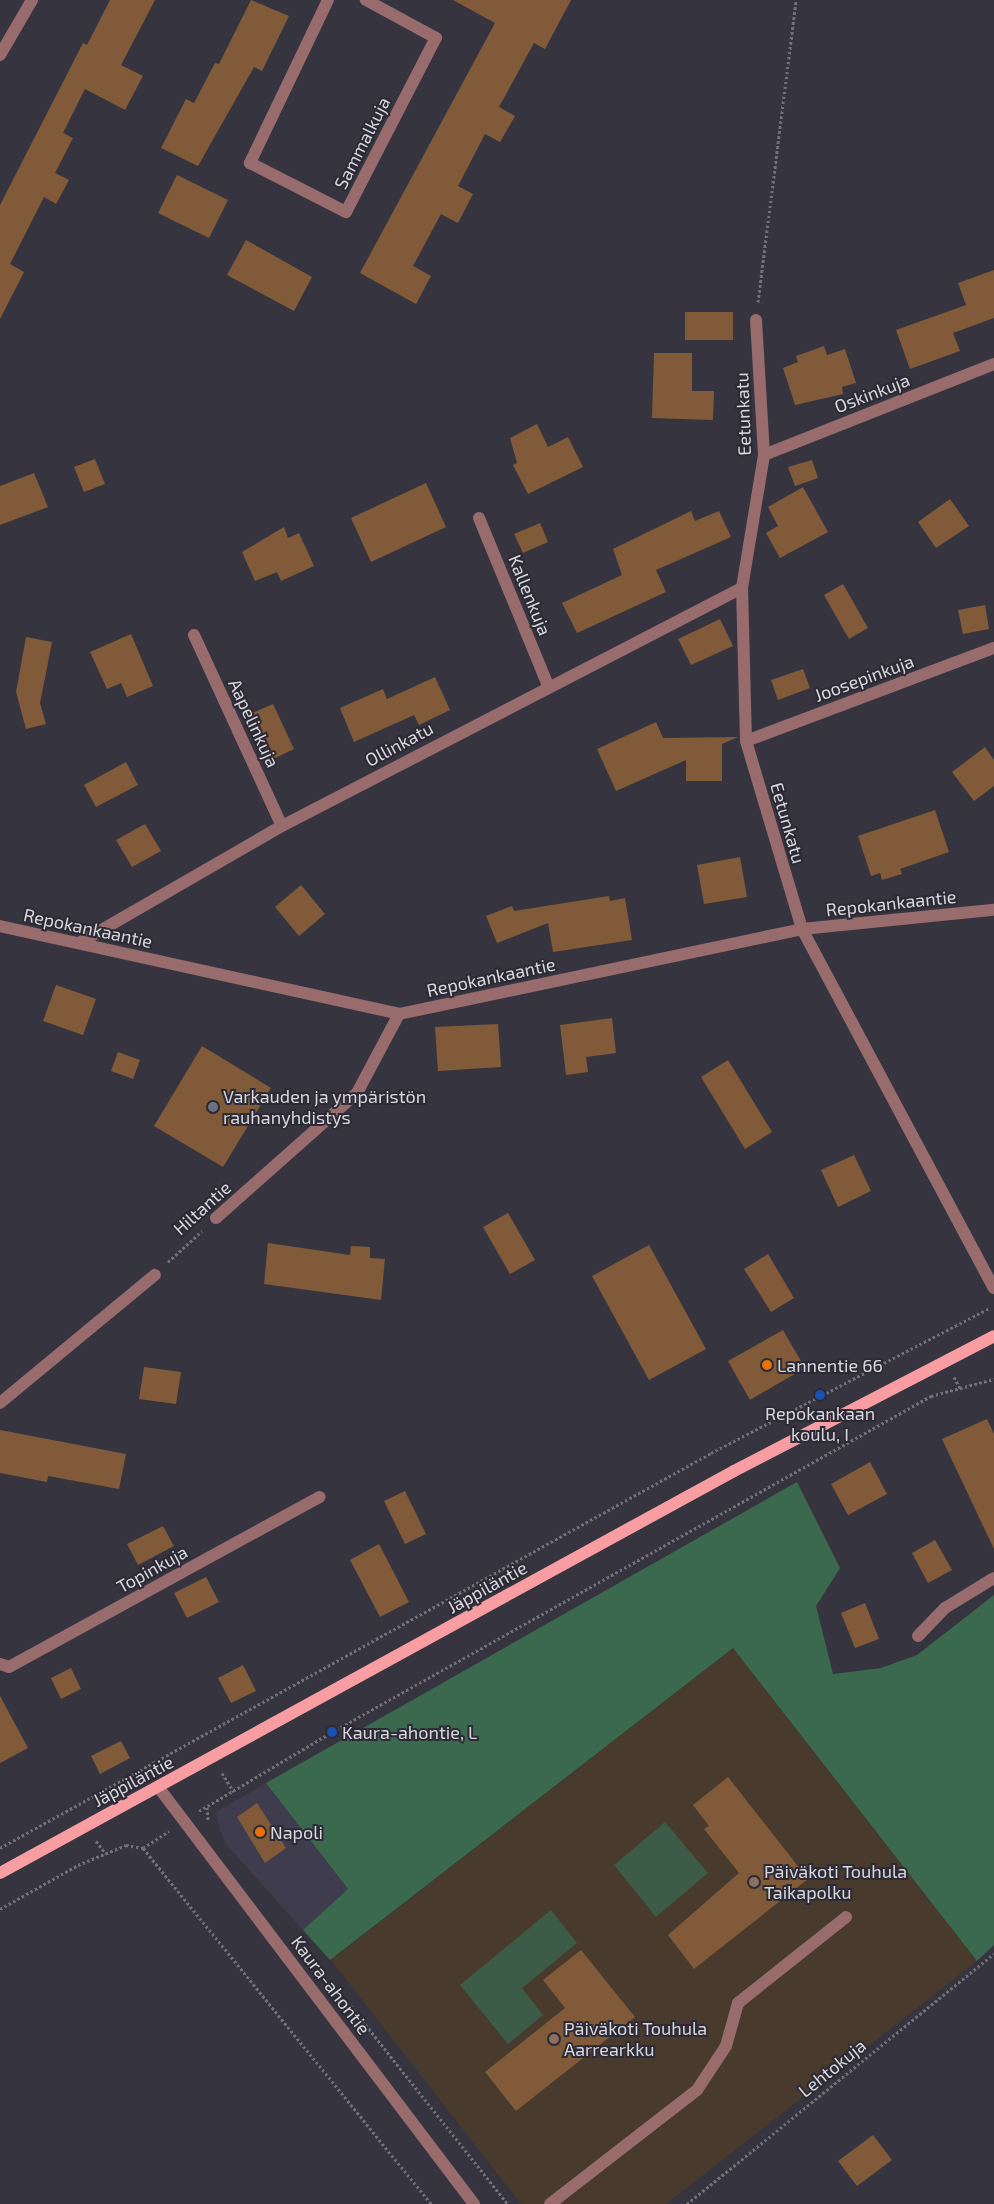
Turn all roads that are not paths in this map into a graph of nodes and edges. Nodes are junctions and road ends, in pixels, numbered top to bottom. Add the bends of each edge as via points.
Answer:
1 (32, 0) edge
2 (328, 0) edge
3 (366, 0) edge
4 (0, 55) edge
5 (756, 320) road end
6 (994, 364) edge
7 (764, 455) junction
8 (479, 518) dead end
9 (742, 588) junction
10 (194, 635) dead end
11 (994, 648) edge
12 (548, 685) junction
13 (746, 741) junction
14 (282, 826) junction
15 (994, 910) edge
16 (0, 926) edge
17 (802, 929) junction
18 (79, 943) junction
19 (398, 1014) junction
20 (216, 1218) road end
21 (155, 1275) road end
22 (994, 1288) edge
23 (994, 1336) edge
24 (0, 1402) edge
25 (319, 1498) dead end
26 (994, 1578) edge
27 (918, 1636) dead end
28 (0, 1664) edge
29 (159, 1788) junction
30 (0, 1873) edge
31 (846, 1917) dead end
32 (474, 2204) edge
33 (550, 2204) edge

1 - 4 street
2 - 3 street, Sammalkuja via 250,162 346,212 436,38
5 - 7 street, Eetunkatu
6 - 7 street, Oskinkuja
7 - 9 street, Eetunkatu
8 - 12 street, Kallenkuja
9 - 12 street, Ollinkatu
9 - 13 street, Eetunkatu
10 - 14 street, Aapelinkuja
11 - 13 street, Joosepinkuja
12 - 14 street, Ollinkatu
13 - 17 street, Eetunkatu
14 - 18 street, Ollinkatu
15 - 17 street, Repokankaantie
16 - 18 street, Repokankaantie
17 - 19 street, Repokankaantie
17 - 22 street, Eetunkatu
18 - 19 street, Repokankaantie
19 - 20 street, Hiltantie via 357,1093
21 - 24 street
23 - 29 main road, Jäppiläntie via 734,1471
25 - 28 street, Topinkuja via 9,1667
26 - 27 street via 945,1608
29 - 30 main road, Jäppiläntie
29 - 32 street, Kaura-ahontie
31 - 33 street via 738,2004 726,2046 697,2090

